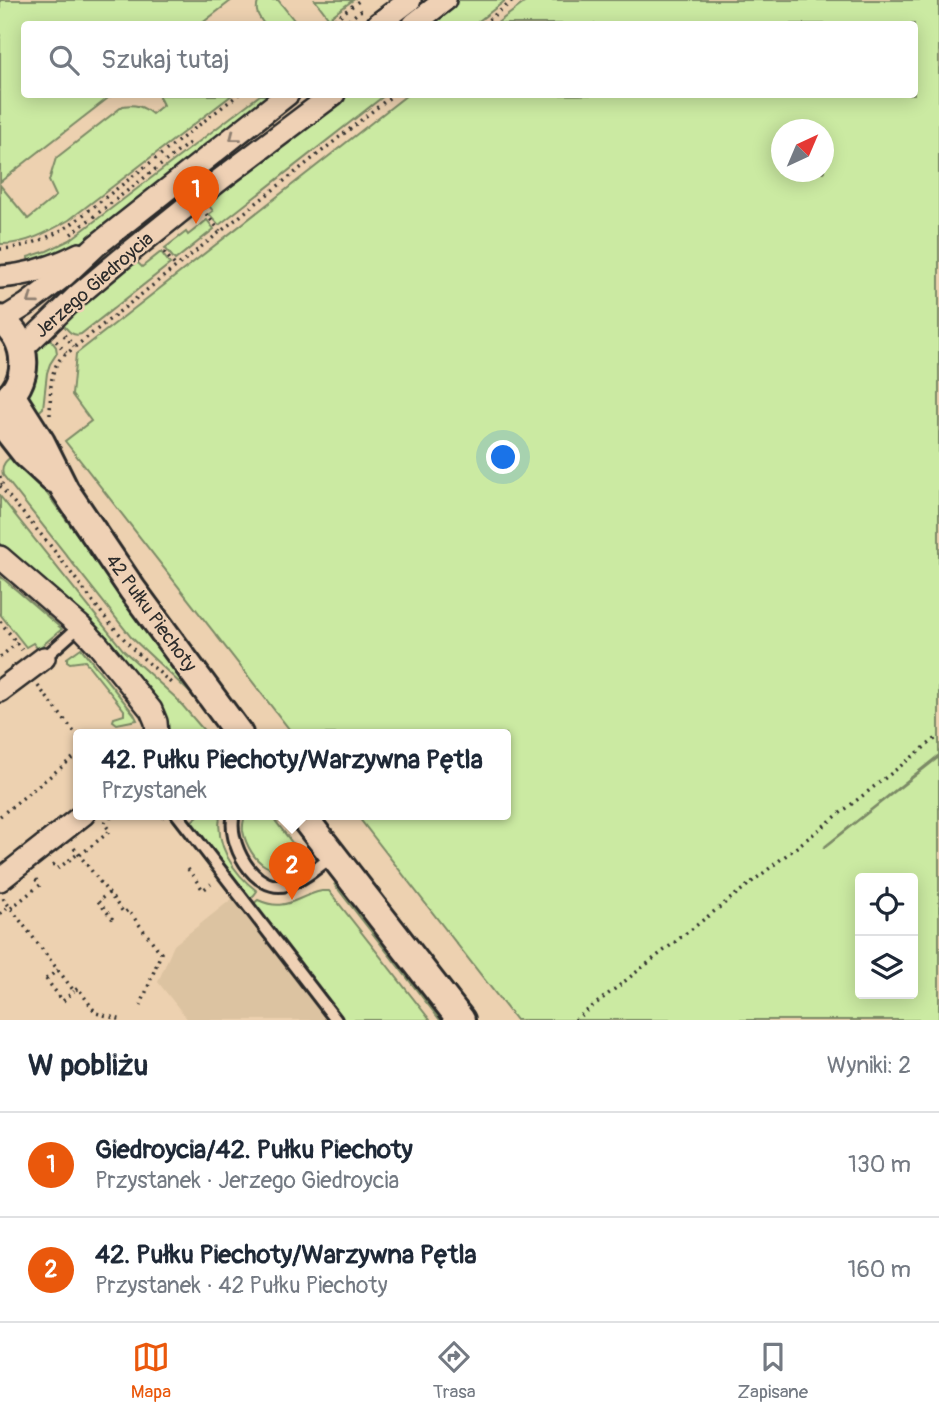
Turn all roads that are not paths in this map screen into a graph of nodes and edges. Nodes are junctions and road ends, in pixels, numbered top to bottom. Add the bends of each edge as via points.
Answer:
1 (410, 0) edge
2 (445, 0) edge
3 (382, 21) edge
4 (418, 21) edge
5 (283, 98) edge
6 (329, 98) edge
7 (97, 245) junction
8 (0, 277) edge
9 (1, 320) edge
10 (22, 349) junction
11 (6, 400) edge
12 (0, 421) edge
13 (65, 490) junction
14 (0, 557) edge
15 (80, 626) junction
16 (38, 668) joint
17 (4, 680) edge
18 (157, 729) edge
19 (235, 729) edge
20 (77, 820) edge
21 (182, 820) edge
22 (232, 820) edge
23 (306, 820) edge
24 (333, 856) junction
25 (1, 888) edge
26 (336, 1020) edge
27 (461, 1020) edge

1 - 3 street
2 - 4 street
5 -> 7 street, Jerzego Giedroycia
6 - 10 street, Jerzego Giedroycia via 120,260
7 - 8 street via 57,265
7 -> 9 street, Jerzego Giedroycia via 64,276
9 - 10 street via 12,329
10 - 11 street via 22,374
11 - 13 street, 42 Pułku Piechoty via 41,442
12 - 13 street, 42 Pułku Piechoty via 26,454
13 - 19 street, 42 Pułku Piechoty
14 - 15 street
15 - 16 lane
15 - 18 street via 150,710
16 - 17 street
20 - 25 street
21 - 26 lane
22 - 24 lane via 233,839 242,860 265,883 288,885
23 - 24 street
24 - 27 street

